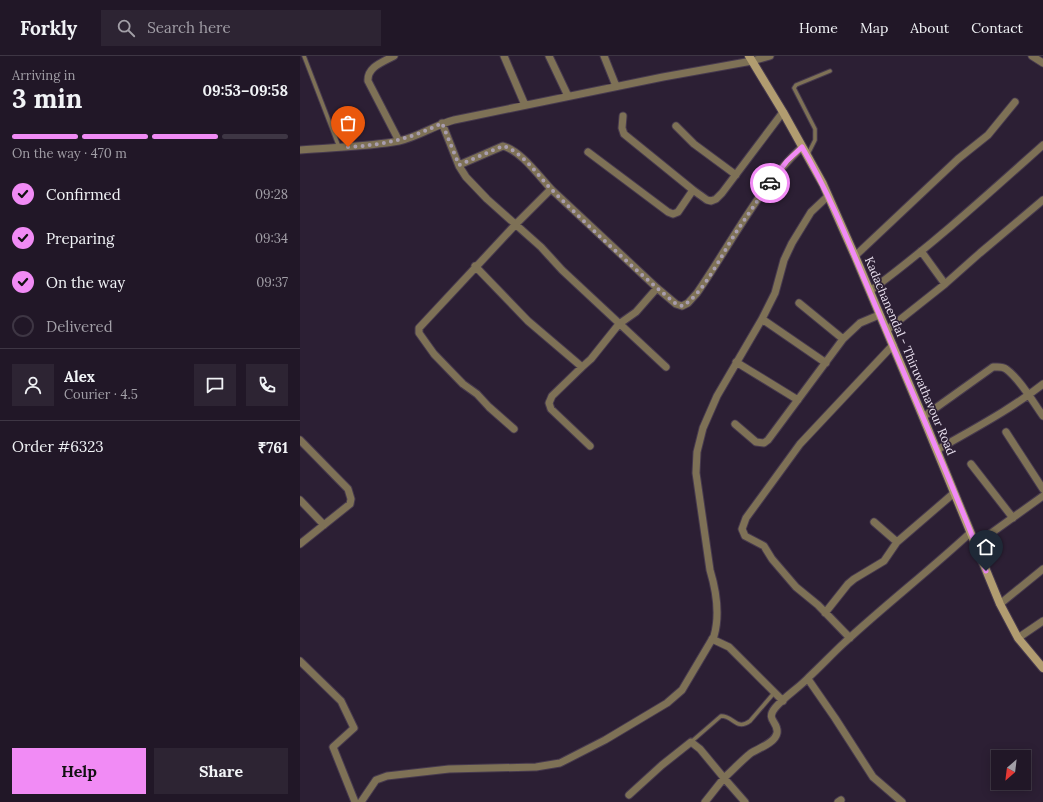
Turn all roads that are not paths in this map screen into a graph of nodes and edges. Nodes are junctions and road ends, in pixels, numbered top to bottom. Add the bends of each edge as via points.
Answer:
1 (304, 56) edge
2 (394, 56) edge
3 (504, 56) edge
4 (549, 56) edge
5 (604, 56) edge
6 (770, 56) edge
7 (1032, 56) edge
8 (750, 59) edge
9 (1043, 63) edge
10 (830, 71) dead end
11 (616, 86) junction
12 (568, 96) junction
13 (1015, 102) dead end
14 (525, 105) junction
15 (783, 112) junction
16 (623, 116) dead end
17 (442, 123) junction
18 (676, 126) dead end
19 (399, 141) junction
20 (1043, 145) edge
21 (339, 147) junction
22 (802, 147) junction
23 (300, 150) edge
24 (588, 152) dead end
25 (807, 156) junction
26 (459, 165) junction
27 (736, 175) junction
28 (551, 189) junction
29 (693, 190) junction
30 (828, 196) junction
31 (1043, 200) edge
32 (516, 224) junction
33 (921, 251) junction
34 (855, 256) junction
35 (475, 266) junction
36 (945, 284) junction
37 (657, 288) junction
38 (870, 291) junction
39 (799, 303) dead end
40 (879, 315) junction
41 (762, 319) junction
42 (620, 324) junction
43 (887, 330) junction
44 (843, 339) junction
45 (893, 345) junction
46 (736, 362) junction
47 (826, 362) junction
48 (582, 367) junction
49 (666, 367) dead end
50 (1043, 384) edge
51 (1028, 396) junction
52 (798, 400) junction
53 (1043, 416) edge
54 (924, 417) junction
55 (734, 424) dead end
56 (514, 429) dead end
57 (1006, 432) dead end
58 (300, 440) edge
59 (590, 446) dead end
60 (937, 450) junction
61 (971, 464) dead end
62 (1043, 489) edge
63 (954, 493) junction
64 (1043, 496) edge
65 (300, 500) edge
66 (1013, 518) junction
67 (874, 522) dead end
68 (324, 525) junction
69 (970, 533) junction
70 (897, 542) junction
71 (300, 544) edge
72 (976, 544) junction
73 (1043, 569) edge
74 (1000, 604) junction
75 (825, 613) junction
76 (1043, 622) edge
77 (850, 638) junction
78 (1018, 638) junction
79 (712, 639) junction
80 (300, 661) edge
81 (1043, 668) edge
82 (808, 679) junction
83 (775, 692) junction
84 (784, 700) junction
85 (691, 742) junction
86 (724, 778) junction
87 (628, 795) dead end
88 (898, 801) edge
89 (357, 802) edge
90 (705, 802) edge
91 (745, 802) edge

1 - 21 lane
2 - 19 street via 376,65 368,75 368,81
3 - 14 street
4 - 12 street
5 - 11 street
6 - 8 street
7 - 9 street
8 - 11 street
8 - 15 main road, Kadachanendal - Thiruvathavour Road
10 - 25 lane via 794,88 815,129 815,140
11 - 12 street
12 - 14 street
13 - 34 street via 988,135 958,159
14 - 17 street
15 - 22 main road, Kadachanendal - Thiruvathavour Road
15 - 27 street
16 - 29 street via 624,134
17 - 19 street via 422,134
17 - 26 street
18 - 27 street via 694,144
19 - 21 street
20 - 33 street
21 - 23 street
22 - 25 main road, Kadachanendal - Thiruvathavour Road
22 - 37 street via 787,161 753,206 714,268 688,303 682,306 676,304
24 - 29 street via 673,214 678,212
25 - 30 main road, Kadachanendal - Thiruvathavour Road
26 - 28 street via 503,146 509,147
26 - 32 street via 466,177 487,199
27 - 29 street via 716,199 711,201
28 - 32 street
28 - 37 street
30 - 34 main road, Kadachanendal - Thiruvathavour Road
30 - 41 street via 811,212 792,243 784,260 775,293
31 - 36 street
32 - 35 street
32 - 42 street
33 - 36 street
33 - 38 street
34 - 38 main road, Kadachanendal - Thiruvathavour Road
35 - 48 street via 528,321
35 - 56 street via 420,328 419,334 463,384
36 - 43 street
37 - 42 street via 636,312
38 - 40 main road, Kadachanendal - Thiruvathavour Road
39 - 44 street
40 - 43 main road, Kadachanendal - Thiruvathavour Road
40 - 44 street via 860,323
41 - 46 street
41 - 47 street
42 - 48 street
42 - 49 street
43 - 45 main road, Kadachanendal - Thiruvathavour Road
44 - 47 street
45 - 54 main road, Kadachanendal - Thiruvathavour Road
45 - 75 street via 800,444 743,524 745,536 764,546 796,587
46 - 52 street
46 - 79 street via 703,428 697,452 696,472 717,617
47 - 52 street
48 - 59 street via 552,396 549,403 550,409
50 - 51 street
51 - 53 street
51 - 54 street via 1005,368 994,367
51 - 60 street
52 - 55 street via 764,443 756,442
54 - 60 main road, Kadachanendal - Thiruvathavour Road
57 - 62 street
58 - 68 street via 350,494 350,504
60 - 63 main road, Kadachanendal - Thiruvathavour Road
61 - 66 street
63 - 69 main road, Kadachanendal - Thiruvathavour Road
63 - 70 street
64 - 66 street
65 - 68 street
66 - 72 street
67 - 70 street
68 - 71 street
69 - 72 main road, Kadachanendal - Thiruvathavour Road
69 - 77 street
70 - 75 street via 884,561 848,584
72 - 74 main road, Kadachanendal - Thiruvathavour Road
73 - 74 street
74 - 78 main road, Kadachanendal - Thiruvathavour Road
75 - 77 street
76 - 78 street
77 - 82 street
78 - 81 main road, Kadachanendal - Thiruvathavour Road
79 - 83 street via 729,647
79 - 89 street via 682,690 667,703 560,763 536,767 449,769 387,776 376,780
80 - 89 street via 341,701 354,728 332,747
82 - 84 street
82 - 88 street via 873,777
83 - 84 street
83 - 85 lane via 746,724 739,725 722,716
84 - 86 street via 771,714 777,733 774,738 751,753
85 - 86 street
85 - 87 street
86 - 90 street
86 - 91 street

